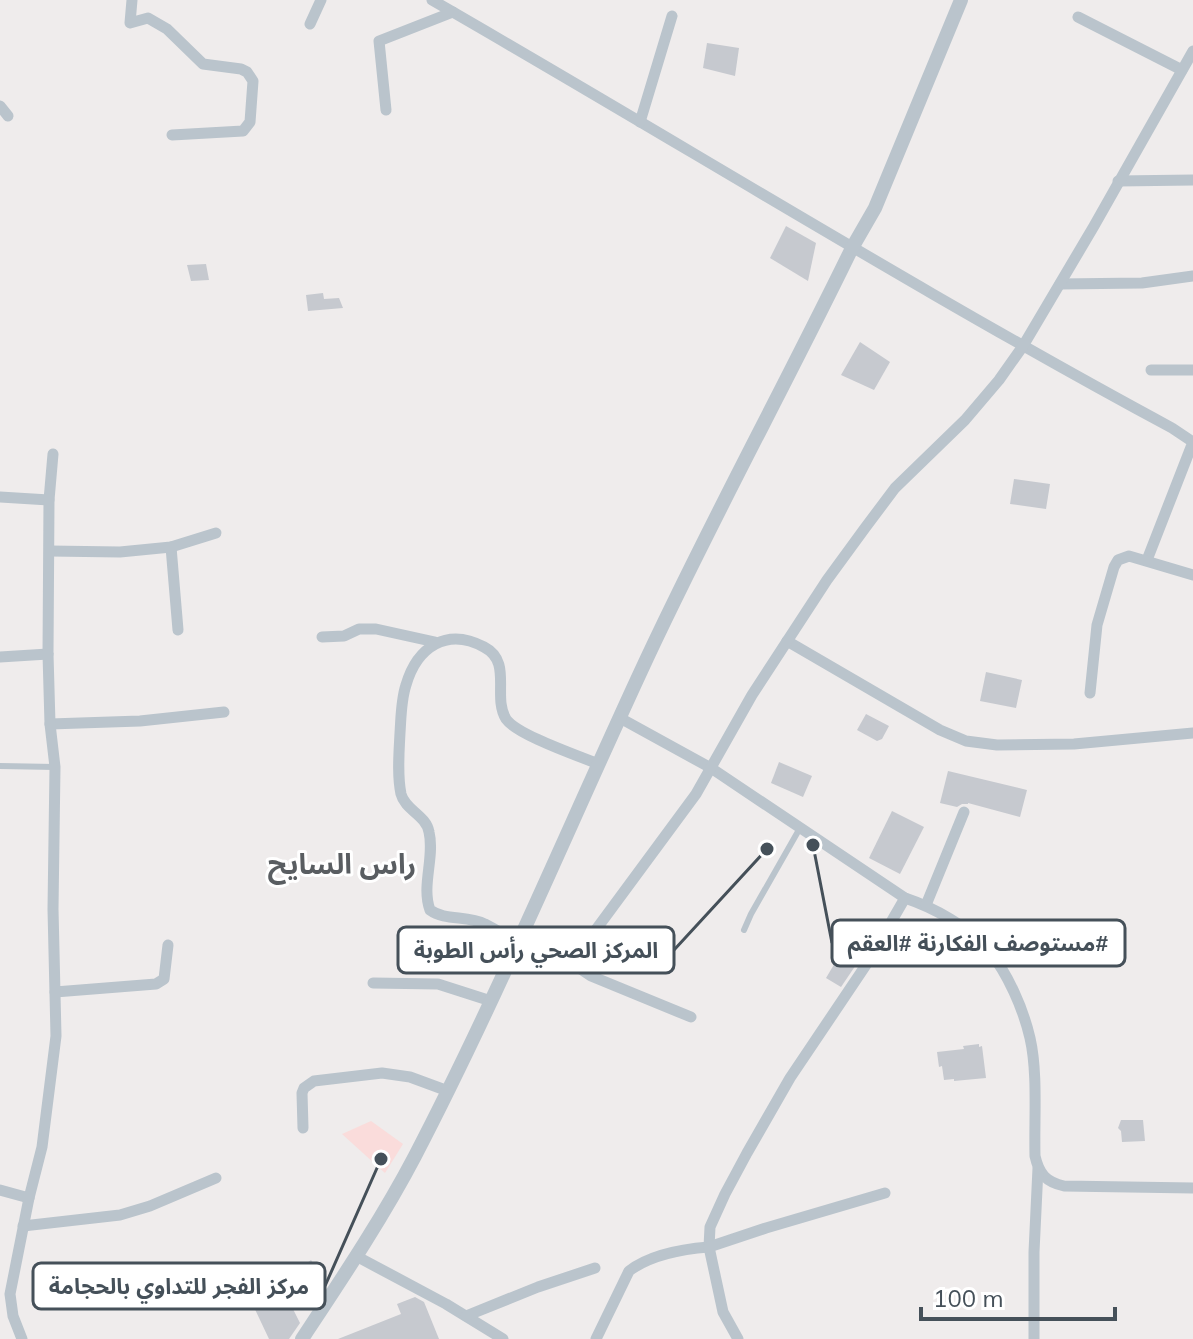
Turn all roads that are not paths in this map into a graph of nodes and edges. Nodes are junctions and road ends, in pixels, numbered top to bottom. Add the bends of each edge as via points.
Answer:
1 (132, 0) edge
2 (321, 0) edge
3 (432, 0) edge
4 (961, 0) edge
5 (453, 12) junction
6 (672, 16) dead end
7 (1078, 17) dead end
8 (310, 24) dead end
9 (1193, 51) edge
10 (1182, 70) junction
11 (386, 110) dead end
12 (640, 122) junction
13 (172, 135) dead end
14 (1193, 180) edge
15 (1118, 181) junction
16 (852, 248) junction
17 (1193, 276) edge
18 (1060, 284) junction
19 (1023, 346) junction
20 (1151, 370) dead end
21 (1193, 370) edge
22 (53, 454) dead end
23 (0, 497) edge
24 (49, 500) junction
25 (216, 533) dead end
26 (171, 547) junction
27 (50, 551) junction
28 (1147, 560) junction
29 (1193, 575) edge
30 (178, 630) dead end
31 (322, 637) dead end
32 (787, 641) junction
33 (435, 642) junction
34 (48, 654) junction
35 (0, 657) edge
36 (1090, 693) dead end
37 (224, 712) dead end
38 (620, 718) junction
39 (50, 724) junction
40 (1193, 733) edge
41 (598, 764) junction
42 (0, 766) edge
43 (55, 767) junction
44 (711, 768) junction
45 (964, 812) dead end
46 (800, 828) junction
47 (905, 898) junction
48 (926, 905) junction
49 (744, 930) dead end
50 (519, 943) junction
51 (168, 945) dead end
52 (570, 962) junction
53 (373, 983) dead end
54 (55, 992) junction
55 (491, 1001) junction
56 (691, 1017) dead end
57 (448, 1091) junction
58 (303, 1128) dead end
59 (1038, 1168) junction
60 (216, 1178) dead end
61 (1193, 1188) edge
62 (0, 1190) edge
63 (885, 1193) dead end
64 (29, 1198) junction
65 (23, 1226) junction
66 (709, 1247) junction
67 (356, 1256) junction
68 (595, 1268) dead end
69 (5, 1294) edge
70 (466, 1316) junction
71 (22, 1339) edge
72 (302, 1339) edge
73 (503, 1339) edge
74 (596, 1339) edge
75 (738, 1339) edge
76 (1034, 1339) edge

1 - 13 street via 130,23 148,18 203,64 241,69 253,81 250,122 243,131
2 - 8 street
3 - 5 street
4 - 16 street via 875,208
5 - 11 street via 379,41
5 - 12 street
6 - 12 street
7 - 10 street
9 - 10 street
10 - 15 street
12 - 16 street
14 - 15 street
15 - 18 street
16 - 19 street
16 - 38 street
17 - 18 street
18 - 19 street
19 - 28 street via 1193,442
19 - 32 street via 965,420 895,488
20 - 21 street
22 - 24 street
23 - 24 street
24 - 27 street
25 - 26 street
26 - 27 street
26 - 30 street
27 - 34 street
28 - 29 street
28 - 36 street via 1129,556 1114,567 1097,625
31 - 33 street via 376,629
32 - 40 street via 966,741 1043,745
32 - 44 street
33 - 41 street via 466,641 492,652 500,663 506,718 518,729
33 - 50 street via 405,687 399,754 403,801 429,830 429,907 437,915 472,918
34 - 35 street
34 - 39 street
37 - 39 street
38 - 41 street
38 - 44 street
39 - 43 street
41 - 50 street
42 - 43 lane
43 - 54 street
44 - 46 street
44 - 52 street
45 - 48 street
46 - 47 street
46 - 49 lane
47 - 48 street
47 - 66 street via 747,1153 710,1227
48 - 59 street via 987,948 1019,1003 1030,1040
50 - 52 street via 544,958
50 - 55 street
51 - 54 street via 164,979 156,984
52 - 56 street via 591,976
53 - 55 street via 438,984
54 - 64 street via 51,1088
55 - 57 street
57 - 58 street via 382,1073 314,1081 302,1093
57 - 67 street
59 - 61 street via 1043,1177 1064,1186
59 - 76 street
60 - 65 street via 120,1215
62 - 64 street
63 - 66 street
64 - 65 street
65 - 69 street
66 - 74 street via 645,1261 629,1271
66 - 75 street via 723,1312
67 - 70 street
67 - 72 street
68 - 70 street
69 - 71 street
70 - 73 street

